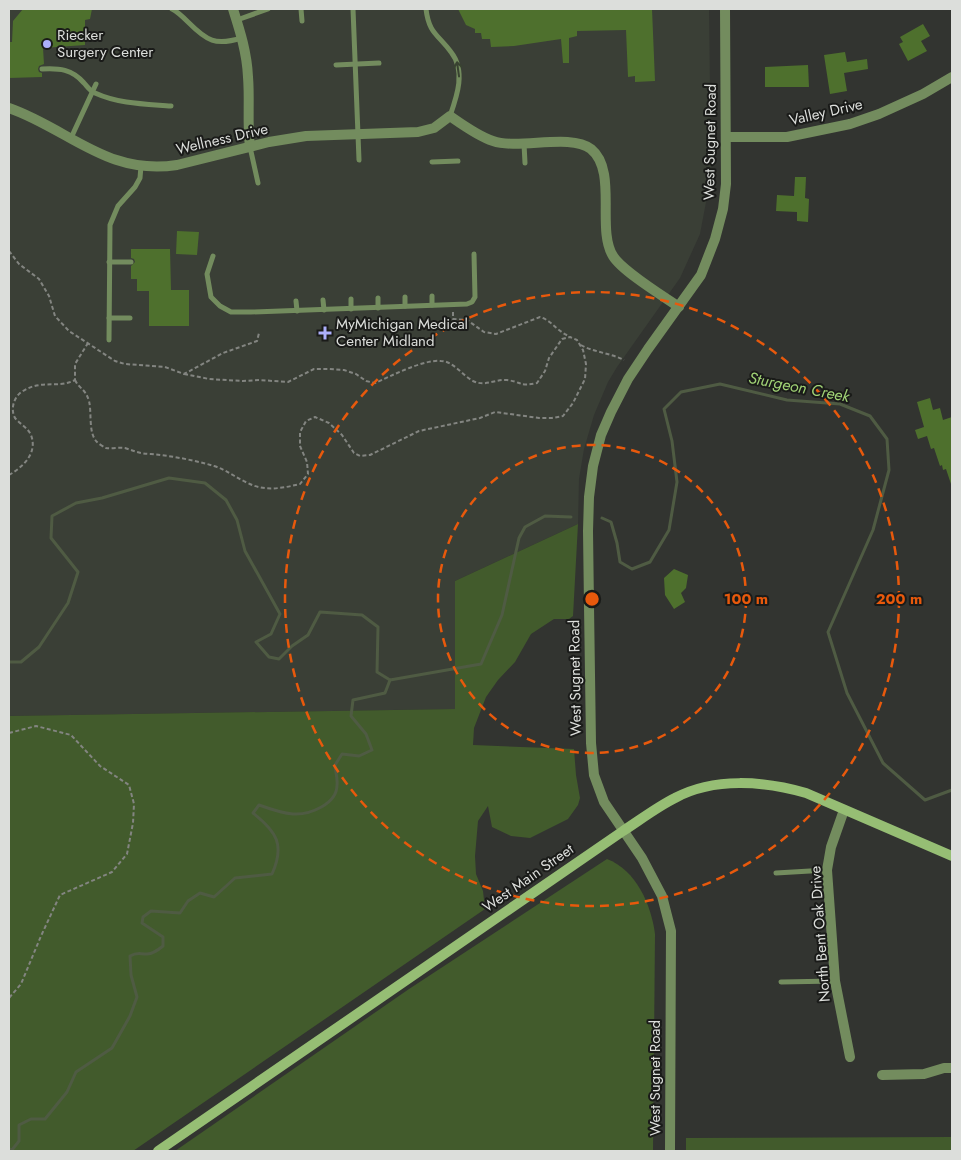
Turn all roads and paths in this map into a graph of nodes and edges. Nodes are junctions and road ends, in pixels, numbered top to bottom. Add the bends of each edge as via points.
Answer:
1 (172, 9) edge
2 (233, 9) edge
3 (268, 9) edge
4 (301, 9) edge
5 (353, 9) edge
6 (426, 9) edge
7 (726, 9) edge
8 (237, 20) junction
9 (302, 22) dead end
10 (242, 38) junction
11 (379, 63) dead end
12 (336, 65) dead end
13 (355, 65) junction
14 (42, 70) dead end
15 (952, 77) edge
16 (96, 84) dead end
17 (92, 92) junction
18 (171, 106) dead end
19 (9, 108) edge
20 (450, 116) junction
21 (358, 134) junction
22 (727, 137) junction
23 (71, 138) junction
24 (524, 143) junction
25 (250, 147) junction
26 (359, 160) dead end
27 (458, 161) dead end
28 (432, 162) dead end
29 (525, 163) dead end
30 (141, 166) junction
31 (258, 183) dead end
32 (9, 251) edge
33 (474, 254) dead end
34 (214, 256) dead end
35 (109, 262) junction
36 (131, 262) dead end
37 (432, 296) dead end
38 (404, 297) dead end
39 (378, 298) dead end
40 (351, 299) dead end
41 (324, 300) dead end
42 (296, 301) dead end
43 (432, 305) junction
44 (405, 306) junction
45 (679, 307) junction
46 (378, 308) junction
47 (351, 309) junction
48 (324, 310) junction
49 (297, 311) junction
50 (453, 312) dead end
51 (110, 318) junction
52 (130, 318) dead end
53 (258, 333) dead end
54 (570, 337) junction
55 (110, 340) dead end
56 (88, 343) junction
57 (581, 345) junction
58 (624, 360) dead end
59 (184, 374) junction
60 (75, 380) junction
61 (9, 475) edge
62 (9, 733) edge
63 (844, 810) junction
64 (623, 831) junction
65 (952, 856) edge
66 (827, 870) junction
67 (776, 873) dead end
68 (835, 980) junction
69 (781, 982) dead end
70 (9, 998) edge
71 (850, 1057) dead end
72 (952, 1068) edge
73 (882, 1075) dead end
74 (158, 1151) edge
75 (670, 1151) edge

1 - 10 lane via 213,41 229,42
2 - 8 street
3 - 8 lane
4 - 9 lane
5 - 13 lane
20 -> 6 lane via 459,86 457,62 431,29
7 - 22 street, West Sugnet Road
8 - 10 street
10 - 25 street via 249,79
11 - 13 lane
12 - 13 lane
13 - 21 lane
14 - 17 lane via 71,71
15 - 22 street, Valley Drive via 914,98 850,124 787,137
16 - 17 lane
17 - 18 lane via 124,103
17 - 23 lane
19 - 23 street, Wellness Drive via 37,118
20 - 21 street, Wellness Drive via 426,131
20 - 24 street via 493,141
21 - 25 street, Wellness Drive via 306,136
21 - 26 lane
22 - 45 street, West Sugnet Road via 724,200 715,239 701,275
23 - 30 street, Wellness Drive via 110,158
24 - 29 lane
24 - 45 street via 576,143 592,150 602,168 607,243 612,255
25 - 30 street, Wellness Drive via 166,167
25 - 31 lane
27 - 28 lane
30 - 35 lane via 140,178 118,206 110,225
32 - 56 path via 19,264 39,279 59,322
33 - 43 lane via 475,297 472,302
34 - 49 lane via 207,274 208,285 211,296 220,306 231,312
35 - 36 lane
35 - 51 lane
37 - 43 lane
38 - 44 lane
39 - 46 lane
40 - 47 lane
41 - 48 lane
42 - 49 lane
43 - 44 lane
44 - 46 lane
45 - 64 street, West Sugnet Road via 638,364 611,412 601,435 589,496 594,775 604,802
46 - 47 lane
47 - 48 lane
48 - 49 lane
50 - 54 path via 453,319 467,320 484,332 496,334 540,317
51 - 52 lane
51 - 55 lane
53 - 59 path via 257,341 223,353
54 - 57 path
54 - 59 path via 557,345 537,383 524,386 507,380 486,384 475,382 442,360 375,383 344,370 328,369 314,369 288,382 208,379
56 - 59 path via 115,361 166,367
56 - 60 path via 75,364
57 - 58 path
57 - 60 path via 586,364 585,379 563,416 539,418 495,412 419,431 370,455 360,456 329,423 315,418 306,421 300,432 300,446 308,474 300,484 281,488 249,484 232,473 186,459 106,448 96,441 89,400
60 - 61 path via 68,384 38,384 22,391 14,399 15,417 31,436 32,445 29,460
62 - 70 path via 36,726 71,735 100,766 129,785 134,804 126,854 112,872 60,895 22,984
63 - 64 street, West Main Street via 785,787 727,784 675,797
63 - 65 street, West Main Street
63 - 66 street, North Bent Oak Drive
64 - 74 street, West Main Street
64 - 75 street, West Sugnet Road via 662,896 671,931
66 - 67 lane
66 - 68 street, North Bent Oak Drive
68 - 69 lane
68 - 71 street, North Bent Oak Drive
72 - 73 street via 924,1074

